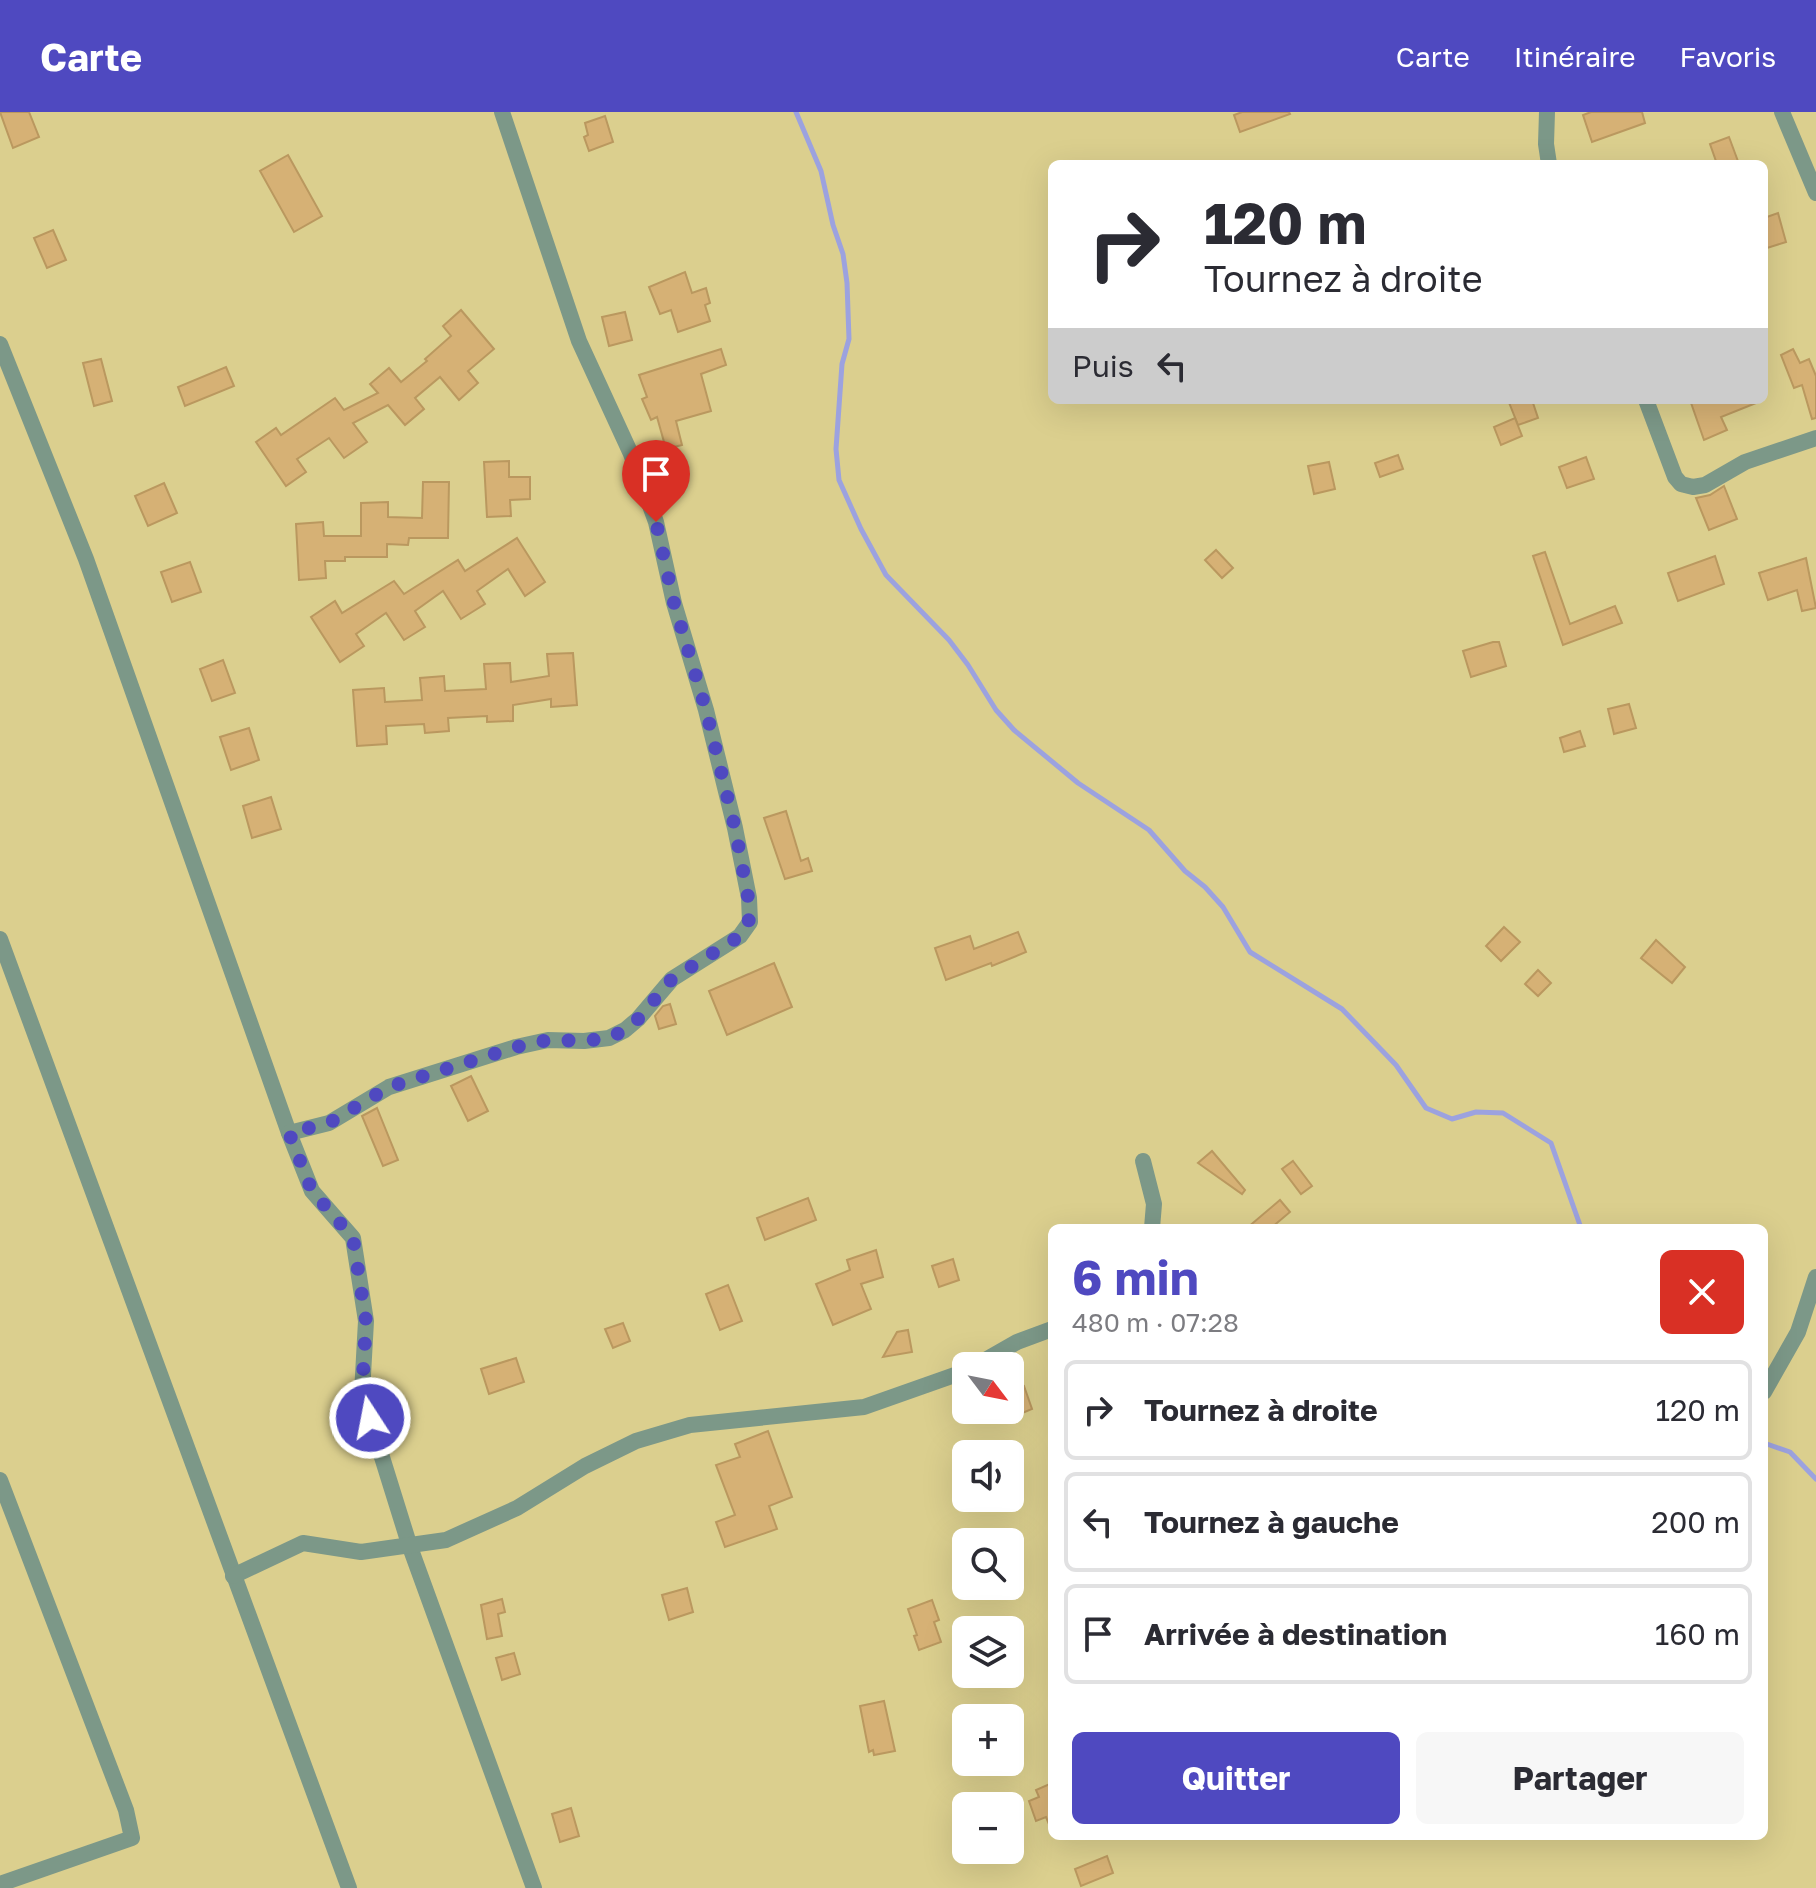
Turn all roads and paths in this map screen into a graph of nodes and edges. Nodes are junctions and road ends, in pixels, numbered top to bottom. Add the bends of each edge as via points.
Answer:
1 (502, 112) edge
2 (1547, 112) edge
3 (1782, 112) edge
4 (1549, 160) edge
5 (1816, 193) edge
6 (0, 344) edge
7 (1648, 404) edge
8 (1816, 438) edge
9 (0, 939) edge
10 (289, 1133) junction
11 (1143, 1161) dead end
12 (1152, 1224) edge
13 (1816, 1277) edge
14 (1048, 1330) edge
15 (1000, 1352) edge
16 (952, 1376) edge
17 (1768, 1385) edge
18 (0, 1480) edge
19 (410, 1547) junction
20 (233, 1576) junction
21 (0, 1884) edge
22 (349, 1888) edge
23 (534, 1888) edge

1 - 10 street via 579,341 656,522 735,828 750,922 740,936 672,979 638,1019 609,1038 516,1047 389,1087 329,1123
2 - 4 street
3 - 5 street
6 - 10 street via 86,559
7 - 8 street via 1675,477 1693,487
9 - 20 street
10 - 19 street via 312,1191 353,1238 366,1321 362,1393
11 - 12 street via 1154,1204
13 - 17 street via 1798,1332
14 - 15 street
16 - 19 street via 864,1407 690,1425 636,1441 517,1508 446,1540
18 - 21 street via 126,1810 132,1838
19 - 20 street via 361,1552 303,1543
19 - 23 street
20 - 22 street

